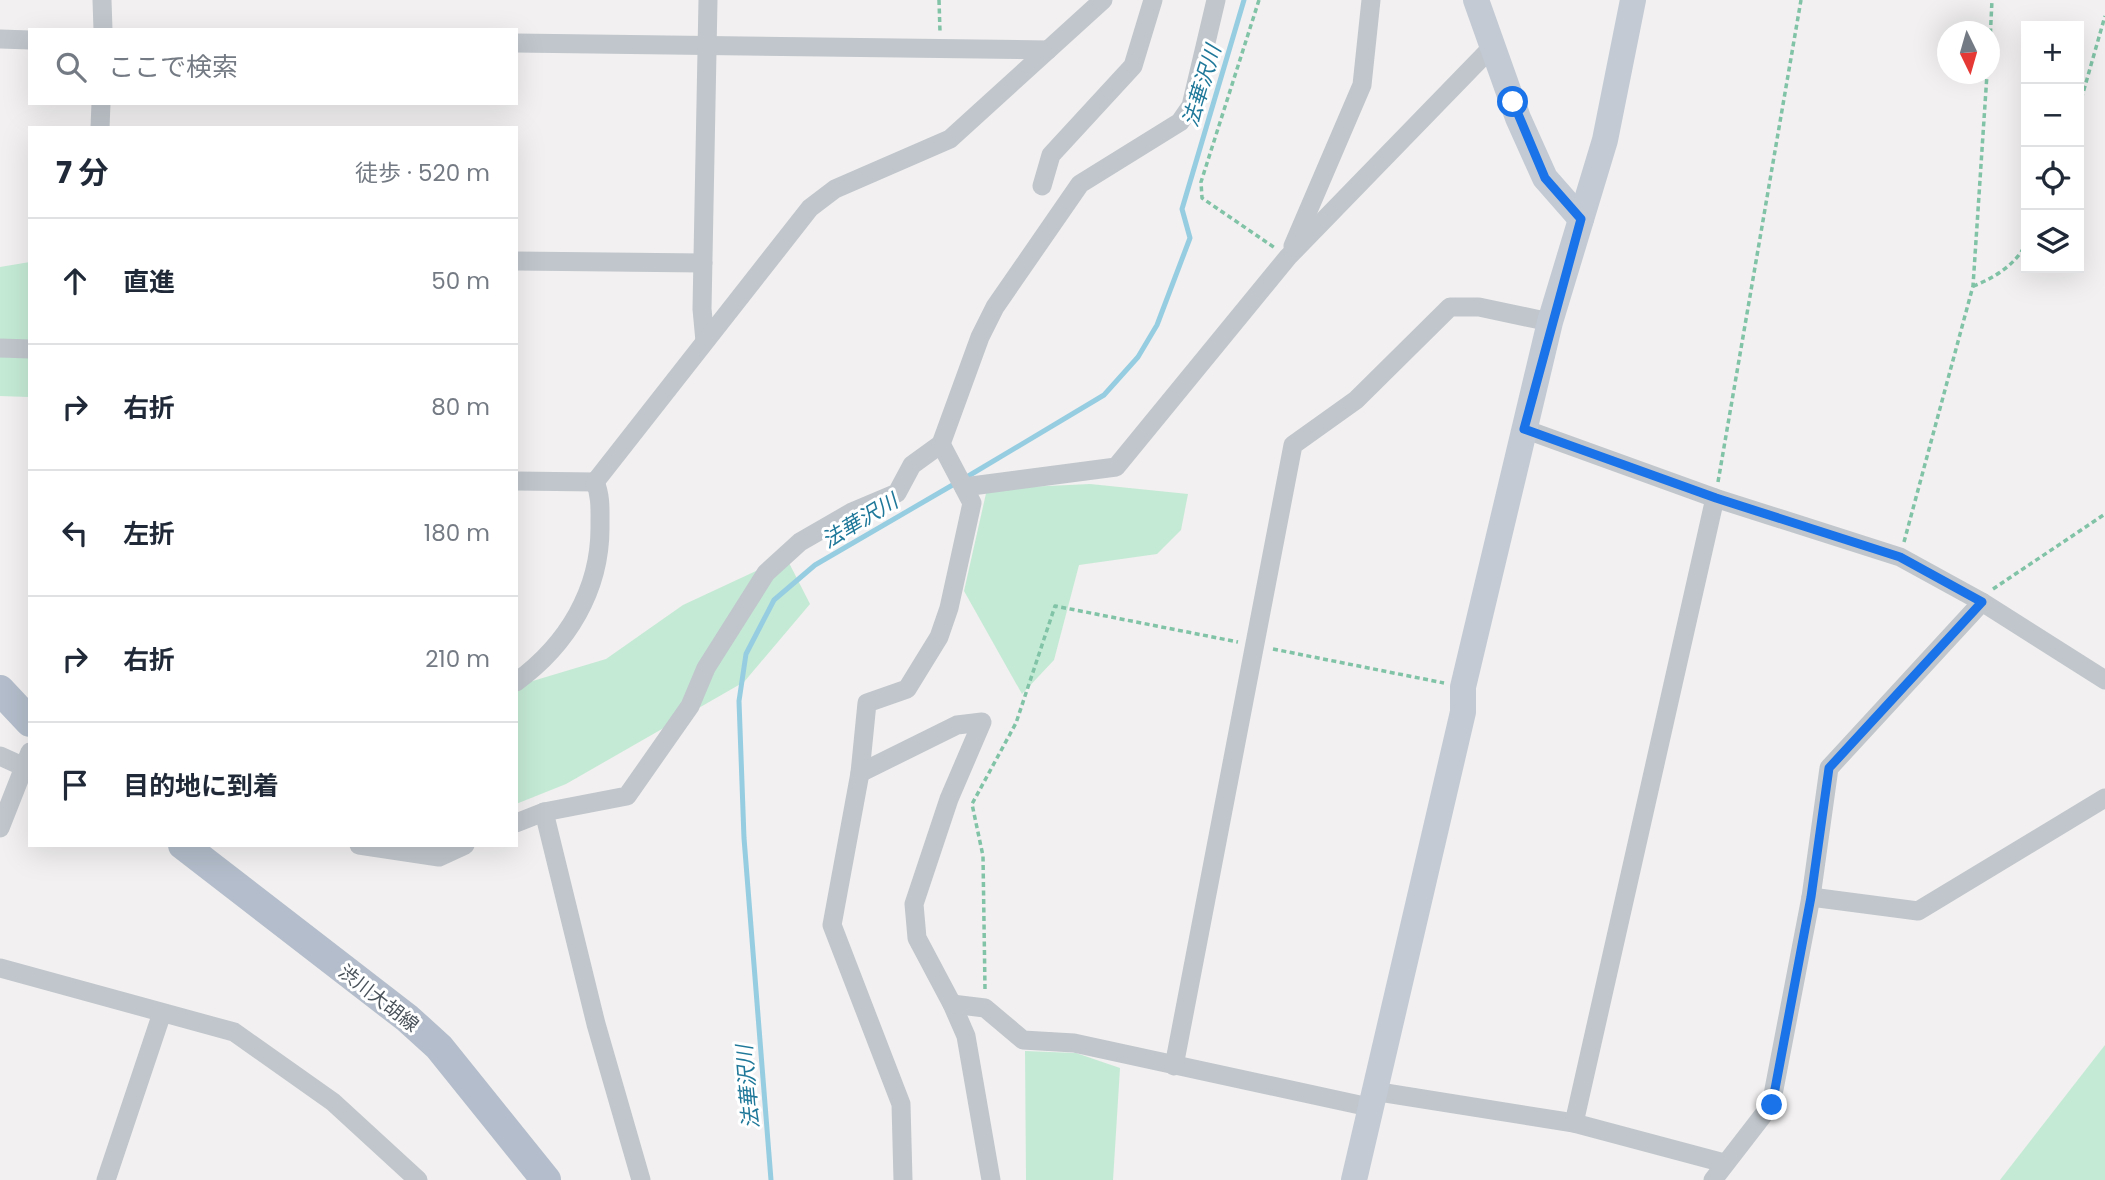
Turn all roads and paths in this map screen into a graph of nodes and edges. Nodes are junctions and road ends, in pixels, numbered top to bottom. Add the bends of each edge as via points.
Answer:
1 (102, 0) edge
2 (708, 0) edge
3 (939, 0) edge
4 (1103, 0) edge
5 (1153, 0) edge
6 (1216, 0) edge
7 (1259, 0) edge
8 (1371, 0) edge
9 (1476, 0) edge
10 (1633, 0) edge
11 (1801, 0) edge
12 (1992, 0) edge
13 (2105, 16) edge
14 (1991, 21) edge
15 (103, 28) edge
16 (0, 40) edge
17 (28, 40) edge
18 (518, 43) edge
19 (706, 45) junction
20 (1493, 46) junction
21 (940, 48) junction
22 (1048, 50) junction
23 (1986, 84) edge
24 (2084, 90) edge
25 (101, 105) edge
26 (100, 126) edge
27 (1042, 186) dead end
28 (1581, 219) junction
29 (2021, 253) edge
30 (1288, 257) junction
31 (518, 261) edge
32 (703, 263) junction
33 (1973, 286) junction
34 (1550, 322) junction
35 (705, 341) junction
36 (0, 348) edge
37 (28, 349) edge
38 (1524, 429) junction
39 (941, 444) junction
40 (518, 481) edge
41 (595, 482) junction
42 (964, 487) junction
43 (1716, 498) junction
44 (2105, 514) edge
45 (1900, 557) junction
46 (1982, 602) junction
47 (1246, 644) dead end
48 (1273, 649) dead end
49 (2105, 680) edge
50 (518, 681) edge
51 (1463, 687) junction
52 (0, 690) edge
53 (28, 720) edge
54 (0, 756) edge
55 (26, 758) edge
56 (860, 773) junction
57 (2105, 798) edge
58 (544, 812) junction
59 (518, 822) edge
60 (0, 828) edge
61 (186, 847) edge
62 (372, 847) edge
63 (461, 847) edge
64 (1811, 897) junction
65 (0, 968) edge
66 (952, 1004) junction
67 (985, 1008) junction
68 (162, 1013) junction
69 (1174, 1066) junction
70 (1371, 1099) junction
71 (1574, 1123) junction
72 (1724, 1163) junction
73 (106, 1180) edge
74 (418, 1180) edge
75 (546, 1180) edge
76 (641, 1180) edge
77 (903, 1180) edge
78 (991, 1180) edge
79 (1354, 1180) edge
80 (1713, 1180) edge

1 - 15 street
2 - 19 street
3 - 21 path
4 - 22 street
5 - 27 street via 1133,66 1051,155
6 - 39 street via 1191,107 1180,122 1080,184 995,307
7 - 30 path via 1201,182 1202,198
8 - 30 street via 1362,85
9 - 20 street
10 - 28 street via 1605,141
11 - 43 path
12 - 14 path
13 - 24 path
16 - 17 street
18 - 19 street
19 - 21 street
19 - 32 street
20 - 28 street via 1545,178
20 - 30 street
21 - 22 street
22 - 35 street via 950,139 835,189 810,208
23 - 33 path
25 - 26 street
28 - 34 street
29 - 33 path via 1990,280
30 - 42 street via 1116,467
31 - 32 street
32 - 35 street
33 - 45 path
34 - 38 street
34 - 69 street via 1479,307 1450,307 1356,400 1293,445
35 - 41 street
36 - 37 street
38 - 43 street
38 - 51 street
39 - 42 street
39 - 58 street via 912,465 897,492 800,542 766,573 706,668 690,706 627,796
40 - 41 street
41 - 50 street via 600,538 580,611 544,662
42 - 56 street via 972,503 939,637 907,689 867,703
43 - 45 street
43 - 71 street
44 - 46 path via 1990,591
45 - 46 street
46 - 49 street
46 - 64 street via 1829,768
47 - 67 path via 1055,606 1016,723 972,804 982,856
48 - 51 path
51 - 70 street via 1463,712
52 - 53 main road
54 - 55 street
55 - 60 street
56 - 66 street via 957,725 982,722 949,799 914,904 917,938
56 - 77 street via 832,925 901,1104
57 - 64 street via 1919,911
58 - 59 street
58 - 76 street via 596,1024
61 - 75 main road, 渋川大胡線 via 439,1046
62 - 63 street via 439,857
64 - 72 street via 1772,1105
65 - 68 street
66 - 67 street
66 - 78 street via 966,1036
67 - 69 street via 1023,1040 1074,1043
68 - 73 street
68 - 74 street via 234,1032 333,1102
69 - 70 street
70 - 71 street
70 - 79 street
71 - 72 street
72 - 80 street

